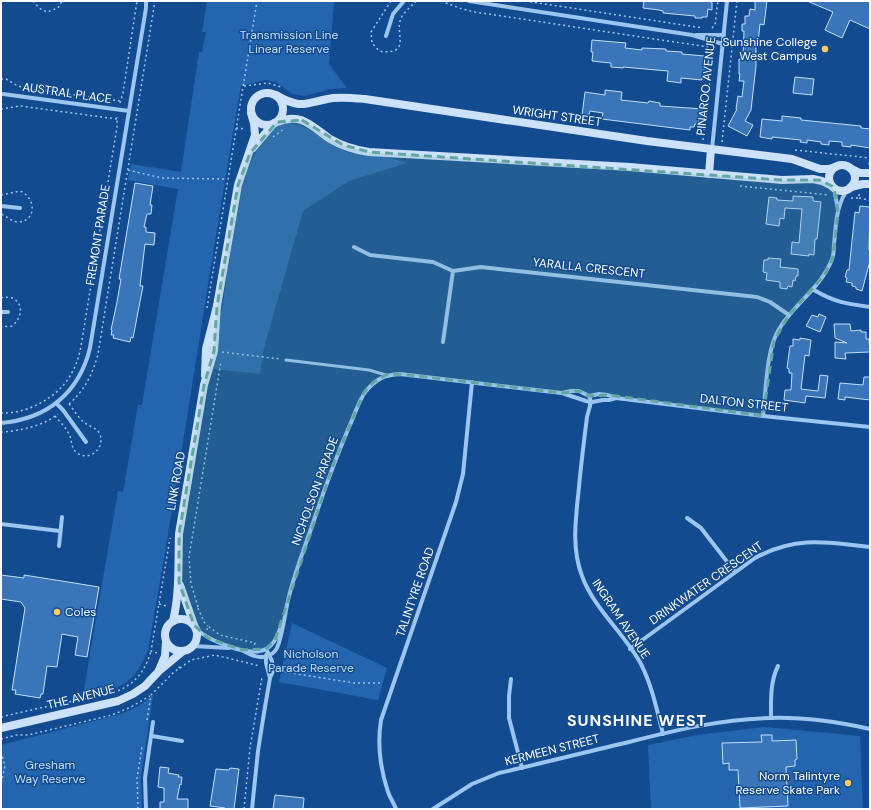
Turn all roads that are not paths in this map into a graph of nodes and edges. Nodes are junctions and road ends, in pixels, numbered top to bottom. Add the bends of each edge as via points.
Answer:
1 (146, 1) edge
2 (404, 1) edge
3 (469, 1) edge
4 (727, 1) edge
5 (692, 35) junction
6 (724, 35) junction
7 (386, 36) dead end
8 (723, 44) junction
9 (2, 94) dead end
10 (276, 95) junction
11 (129, 112) junction
12 (252, 113) junction
13 (276, 122) junction
14 (712, 145) junction
15 (250, 153) junction
16 (835, 167) junction
17 (850, 167) junction
18 (867, 173) edge
19 (709, 174) junction
20 (867, 184) edge
21 (833, 187) junction
22 (850, 188) junction
23 (1, 206) edge
24 (20, 208) dead end
25 (838, 212) junction
26 (354, 247) dead end
27 (454, 271) junction
28 (814, 290) junction
29 (217, 306) junction
30 (870, 307) edge
31 (1, 312) edge
32 (8, 312) dead end
33 (789, 315) junction
34 (443, 342) dead end
35 (286, 360) road end
36 (386, 375) junction
37 (472, 382) junction
38 (204, 385) junction
39 (562, 393) junction
40 (589, 396) junction
41 (616, 398) junction
42 (588, 402) junction
43 (57, 404) junction
44 (763, 416) junction
45 (1, 423) edge
46 (870, 427) edge
47 (86, 442) dead end
48 (62, 517) dead end
49 (687, 518) dead end
50 (1, 524) edge
51 (60, 531) junction
52 (59, 546) dead end
53 (870, 547) edge
54 (735, 572) junction
55 (179, 582) junction
56 (173, 621) junction
57 (282, 625) junction
58 (195, 627) junction
59 (166, 642) junction
60 (194, 646) junction
61 (233, 648) junction
62 (266, 649) junction
63 (630, 649) junction
64 (242, 650) junction
65 (182, 652) junction
66 (268, 656) junction
67 (778, 666) dead end
68 (159, 671) junction
69 (511, 679) dead end
70 (771, 718) junction
71 (153, 722) dead end
72 (1, 728) edge
73 (870, 729) edge
74 (663, 734) junction
75 (152, 736) junction
76 (182, 741) dead end
77 (522, 768) junction
78 (395, 807) edge
79 (434, 808) edge
80 (146, 809) edge
81 (252, 809) edge
82 (401, 809) edge

1 - 11 street, FREMONT PARADE
2 - 7 street via 393,14
3 - 5 street
4 - 6 street, PINAROO AVENUE
5 - 6 street
5 - 8 street
6 - 8 street, PINAROO AVENUE
8 - 14 street, PINAROO AVENUE
9 - 11 street, AUSTRAL PLACE
10 - 12 street via 267,92 256,96 252,104
10 - 13 street via 283,108 282,116
10 - 14 street, WRIGHT STREET via 288,102 302,104 328,99 365,99 647,142
11 - 43 street, FREMONT PARADE via 87,361 70,390
12 - 13 street via 254,118 266,125
12 - 15 street, LINK ROAD via 255,129
13 - 15 street, LINK ROAD
13 - 19 street via 292,118 302,120 330,139 355,150 369,152
14 - 16 street, WRIGHT STREET via 794,160 820,169
14 - 19 street, PINAROO AVENUE
15 - 29 street, LINK ROAD via 238,185
16 - 17 street
16 - 21 street via 829,178
17 - 18 street
17 - 22 street via 855,177
19 - 21 street via 782,180 813,179
20 - 22 street
21 - 22 street via 841,190
21 - 25 street
22 - 25 street via 843,196
23 - 24 street
25 - 28 street via 833,257
26 - 27 street via 370,255 433,262
27 - 33 street, YARALLA CRESCENT via 481,267 742,295 770,302
27 - 34 street
28 - 30 street via 834,301
28 - 33 street
29 - 38 street, LINK ROAD via 206,350
29 - 38 street, LINK ROAD via 214,350
31 - 32 street
33 - 44 street via 772,347
35 - 36 lane via 369,370
36 - 37 street, DALTON STREET via 400,374
36 - 57 street, NICHOLSON PARADE via 364,392 334,463 299,562
37 - 39 street, DALTON STREET
37 - 78 street, TALINTYRE ROAD via 463,474 456,502 381,720 378,738 382,773
38 - 55 street, LINK ROAD via 179,534
39 - 40 street, DALTON STREET via 579,391
39 - 42 street, DALTON STREET
40 - 41 street, DALTON STREET via 599,394
40 - 42 street, INGRAM AVENUE
41 - 42 street, DALTON STREET
41 - 44 street, DALTON STREET
42 - 63 street, INGRAM AVENUE via 575,526 577,561 591,594
43 - 45 street, FREMONT PARADE via 24,420
43 - 47 street
44 - 46 street, DALTON STREET
48 - 51 street
49 - 54 street via 701,528
50 - 51 street
51 - 52 street
53 - 54 street, DRINKWATER CRESCENT via 811,541 792,543 770,549
54 - 63 street, DRINKWATER CRESCENT
55 - 56 street, LINK ROAD
55 - 58 street, LINK ROAD
56 - 58 street via 184,619
56 - 59 street via 166,628
57 - 62 street, NICHOLSON PARADE via 275,640
57 - 66 street, NICHOLSON PARADE via 280,644
58 - 60 street
58 - 61 street via 208,638
59 - 65 street via 172,649
59 - 68 street, THE AVENUE via 165,656
60 - 61 street
60 - 65 street
61 - 64 street
62 - 64 street
62 - 66 street
63 - 74 street, INGRAM AVENUE via 641,664 650,684
64 - 66 street via 252,656
65 - 68 street, THE AVENUE
66 - 81 street via 273,667 258,750
67 - 70 street via 772,682
68 - 72 street, THE AVENUE via 145,686 118,701
69 - 77 street via 508,696 509,718
70 - 73 street, KERMEEN STREET via 809,719
70 - 74 street, KERMEEN STREET via 702,724
71 - 75 street
74 - 77 street, KERMEEN STREET
75 - 76 street
75 - 80 street via 145,778
77 - 79 street, KERMEEN STREET via 499,773 472,784
78 - 82 street, TALINTYRE ROAD

